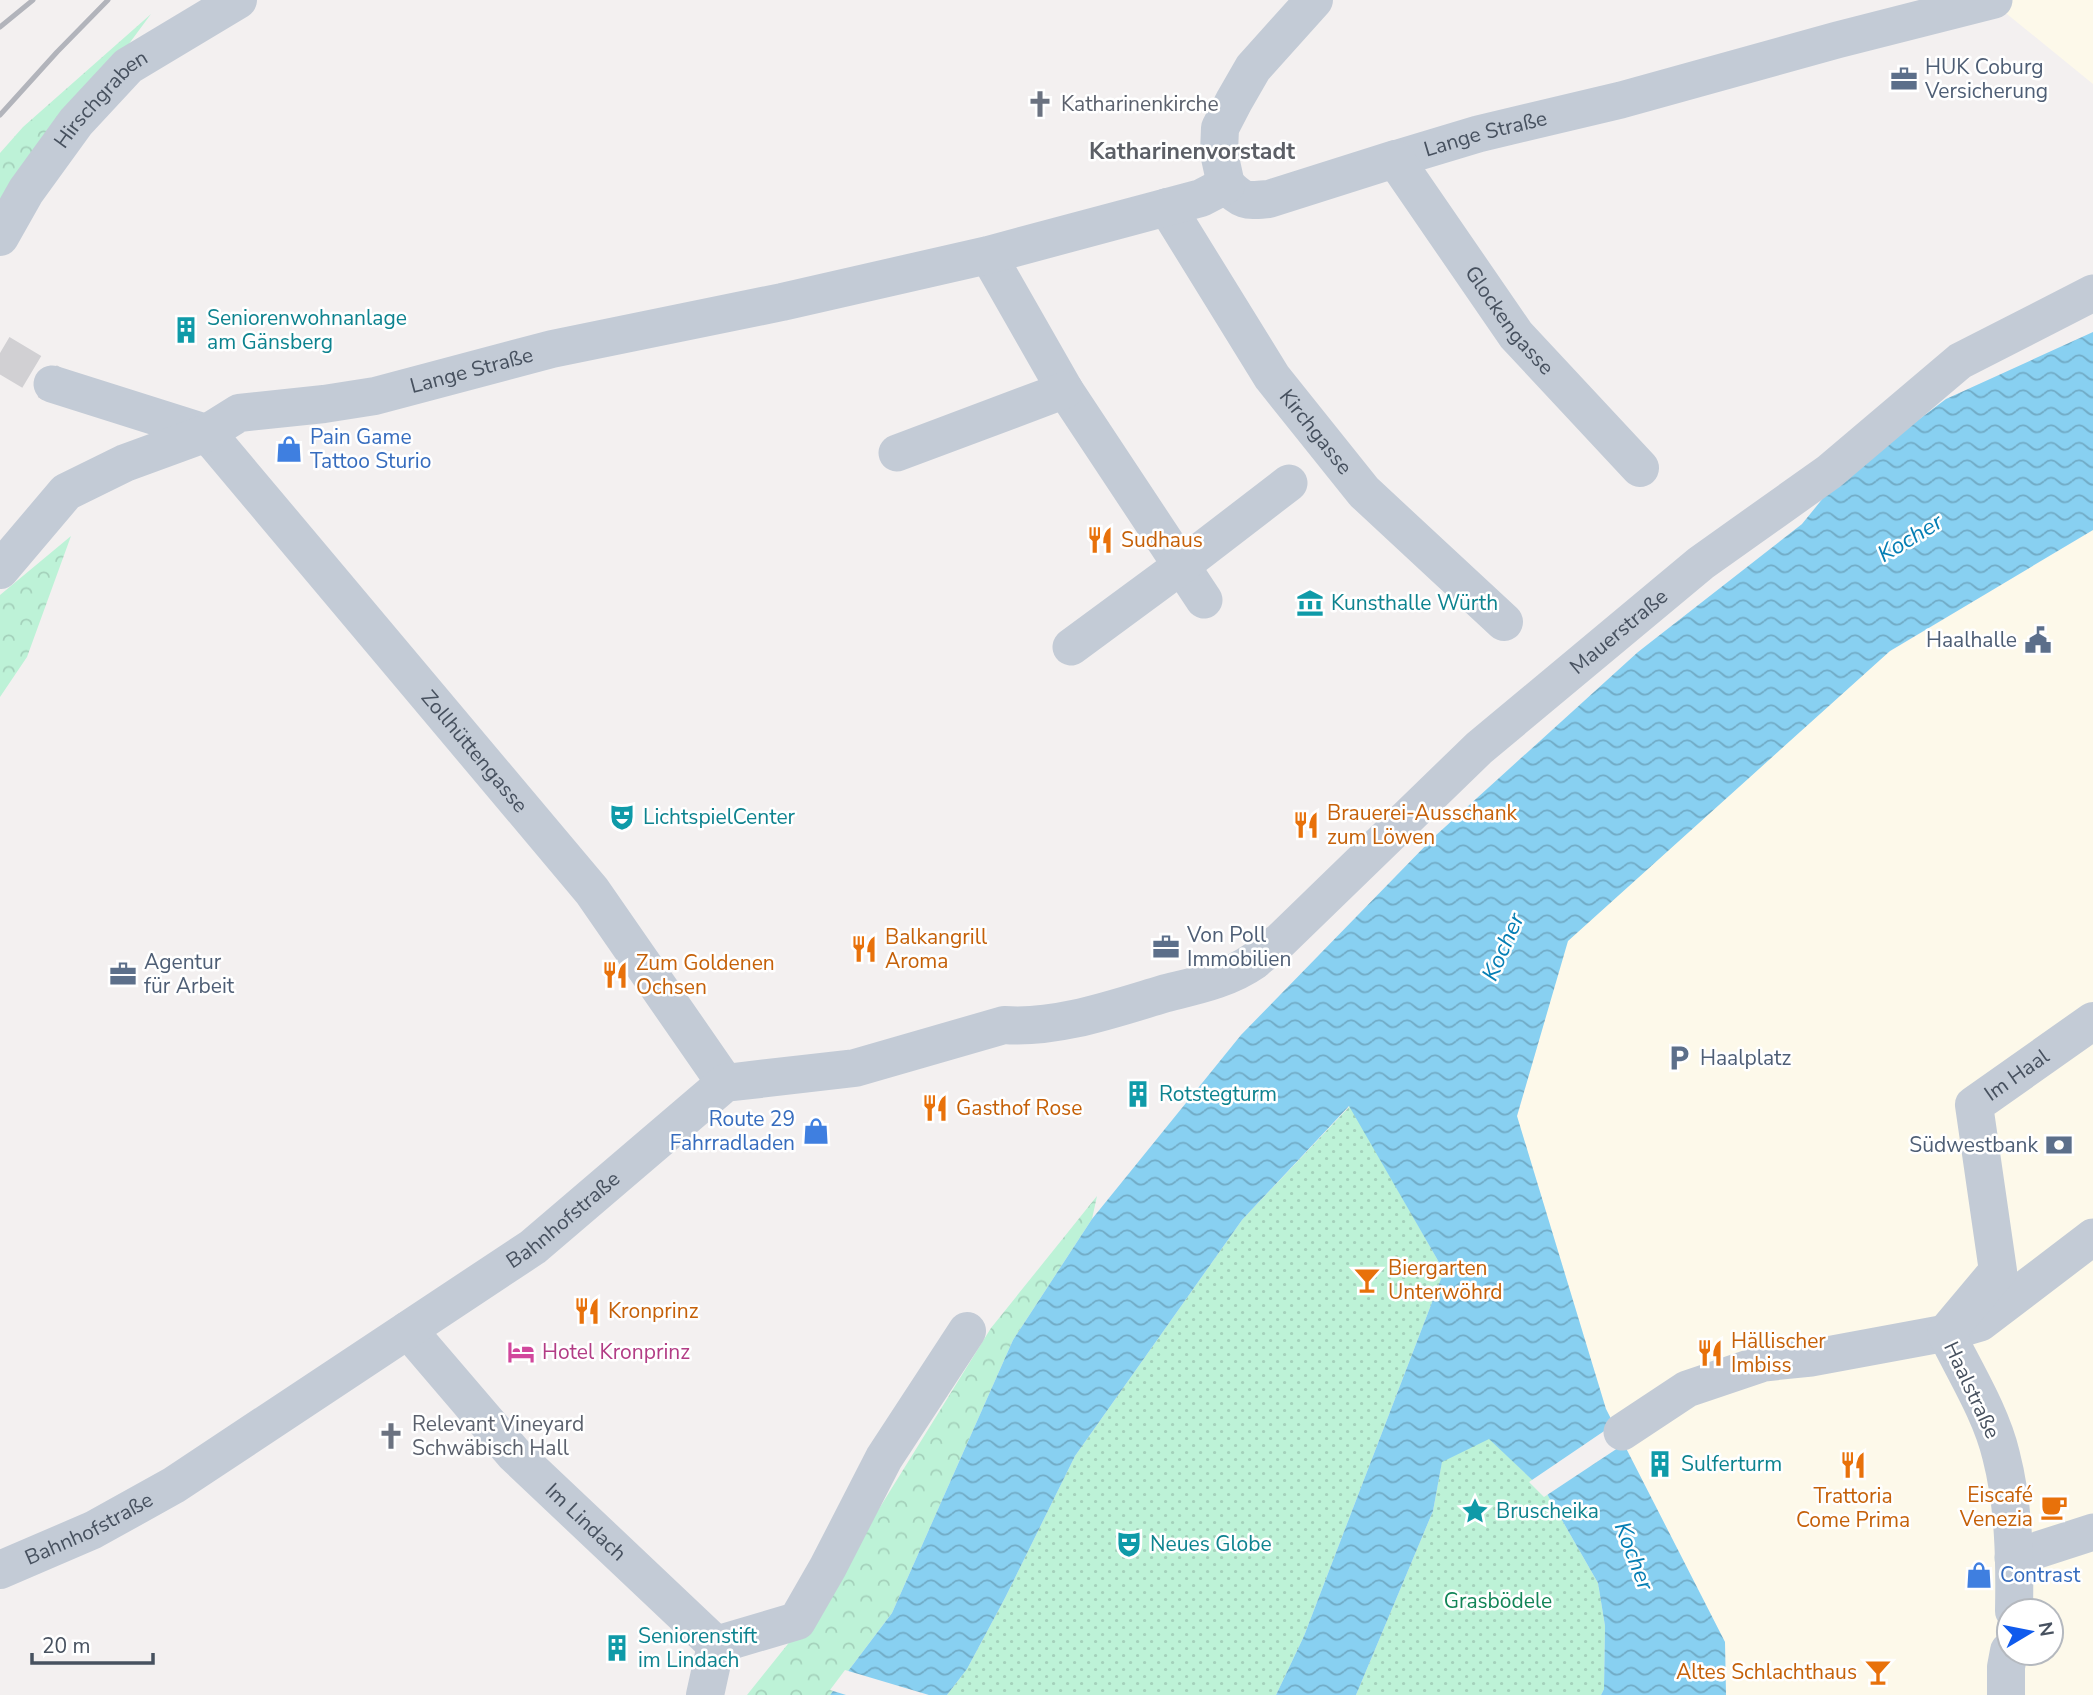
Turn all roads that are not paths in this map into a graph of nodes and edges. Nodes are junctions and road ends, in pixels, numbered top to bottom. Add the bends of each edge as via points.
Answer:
1 (238, 0) edge
2 (1314, 0) edge
3 (1994, 0) edge
4 (1395, 159) junction
5 (1226, 185) junction
6 (1167, 207) junction
7 (0, 237) edge
8 (988, 255) junction
9 (2093, 293) edge
10 (51, 384) tunnel mouth
11 (1065, 390) junction
12 (207, 433) junction
13 (897, 453) dead end
14 (1640, 468) dead end
15 (1289, 483) dead end
16 (1181, 566) junction
17 (0, 570) edge
18 (1204, 600) dead end
19 (1504, 622) dead end
20 (1071, 647) dead end
21 (1254, 961) joint
22 (2093, 1021) edge
23 (725, 1083) junction
24 (2091, 1244) edge
25 (1998, 1271) joint
26 (408, 1329) junction
27 (967, 1331) dead end
28 (1946, 1333) junction
29 (1622, 1432) dead end
30 (2093, 1532) edge
31 (2013, 1558) junction
32 (0, 1570) edge
33 (2014, 1597) edge
34 (716, 1645) junction
35 (2006, 1667) edge
36 (705, 1695) edge
37 (2006, 1695) edge

1 - 7 street, Hirschgraben via 128,66 76,122 26,191
2 - 5 street via 1254,68 1220,128 1219,153
3 - 4 street, Lange Straße
4 - 5 street, Lange Straße via 1269,199 1249,201
4 - 14 street, Glockengasse via 1516,335
5 - 6 street, Lange Straße
6 - 8 street, Lange Straße
6 - 19 street, Kirchgasse via 1272,377 1364,492
8 - 11 street
8 - 12 street, Lange Straße via 552,349 375,396 239,413
9 - 21 street, Mauerstraße via 1960,361 1829,472 1700,563 1479,748
10 - 12 street
11 - 13 street
11 - 16 street
12 - 17 street, Lange Straße via 125,463 66,492
12 - 23 street, Zollhüttengasse via 592,891
15 - 16 street
16 - 18 street
16 - 20 street
21 - 23 street, Mauerstraße via 1230,975 1083,1017 1004,1025 855,1068
22 - 25 street, Im Haal via 1974,1105
23 - 26 street, Bahnhofstraße via 533,1247
24 - 28 street via 1980,1323
25 - 28 street, Haalstraße
26 - 32 street, Bahnhofstraße via 174,1485 93,1530
26 - 34 street, Im Lindach via 514,1454
27 - 34 street via 884,1458 797,1621
28 - 29 street via 1764,1363 1687,1389
28 - 31 street, Haalstraße via 2001,1454
30 - 31 street
31 - 33 street, Haalstraße
34 - 36 street
35 - 37 street

